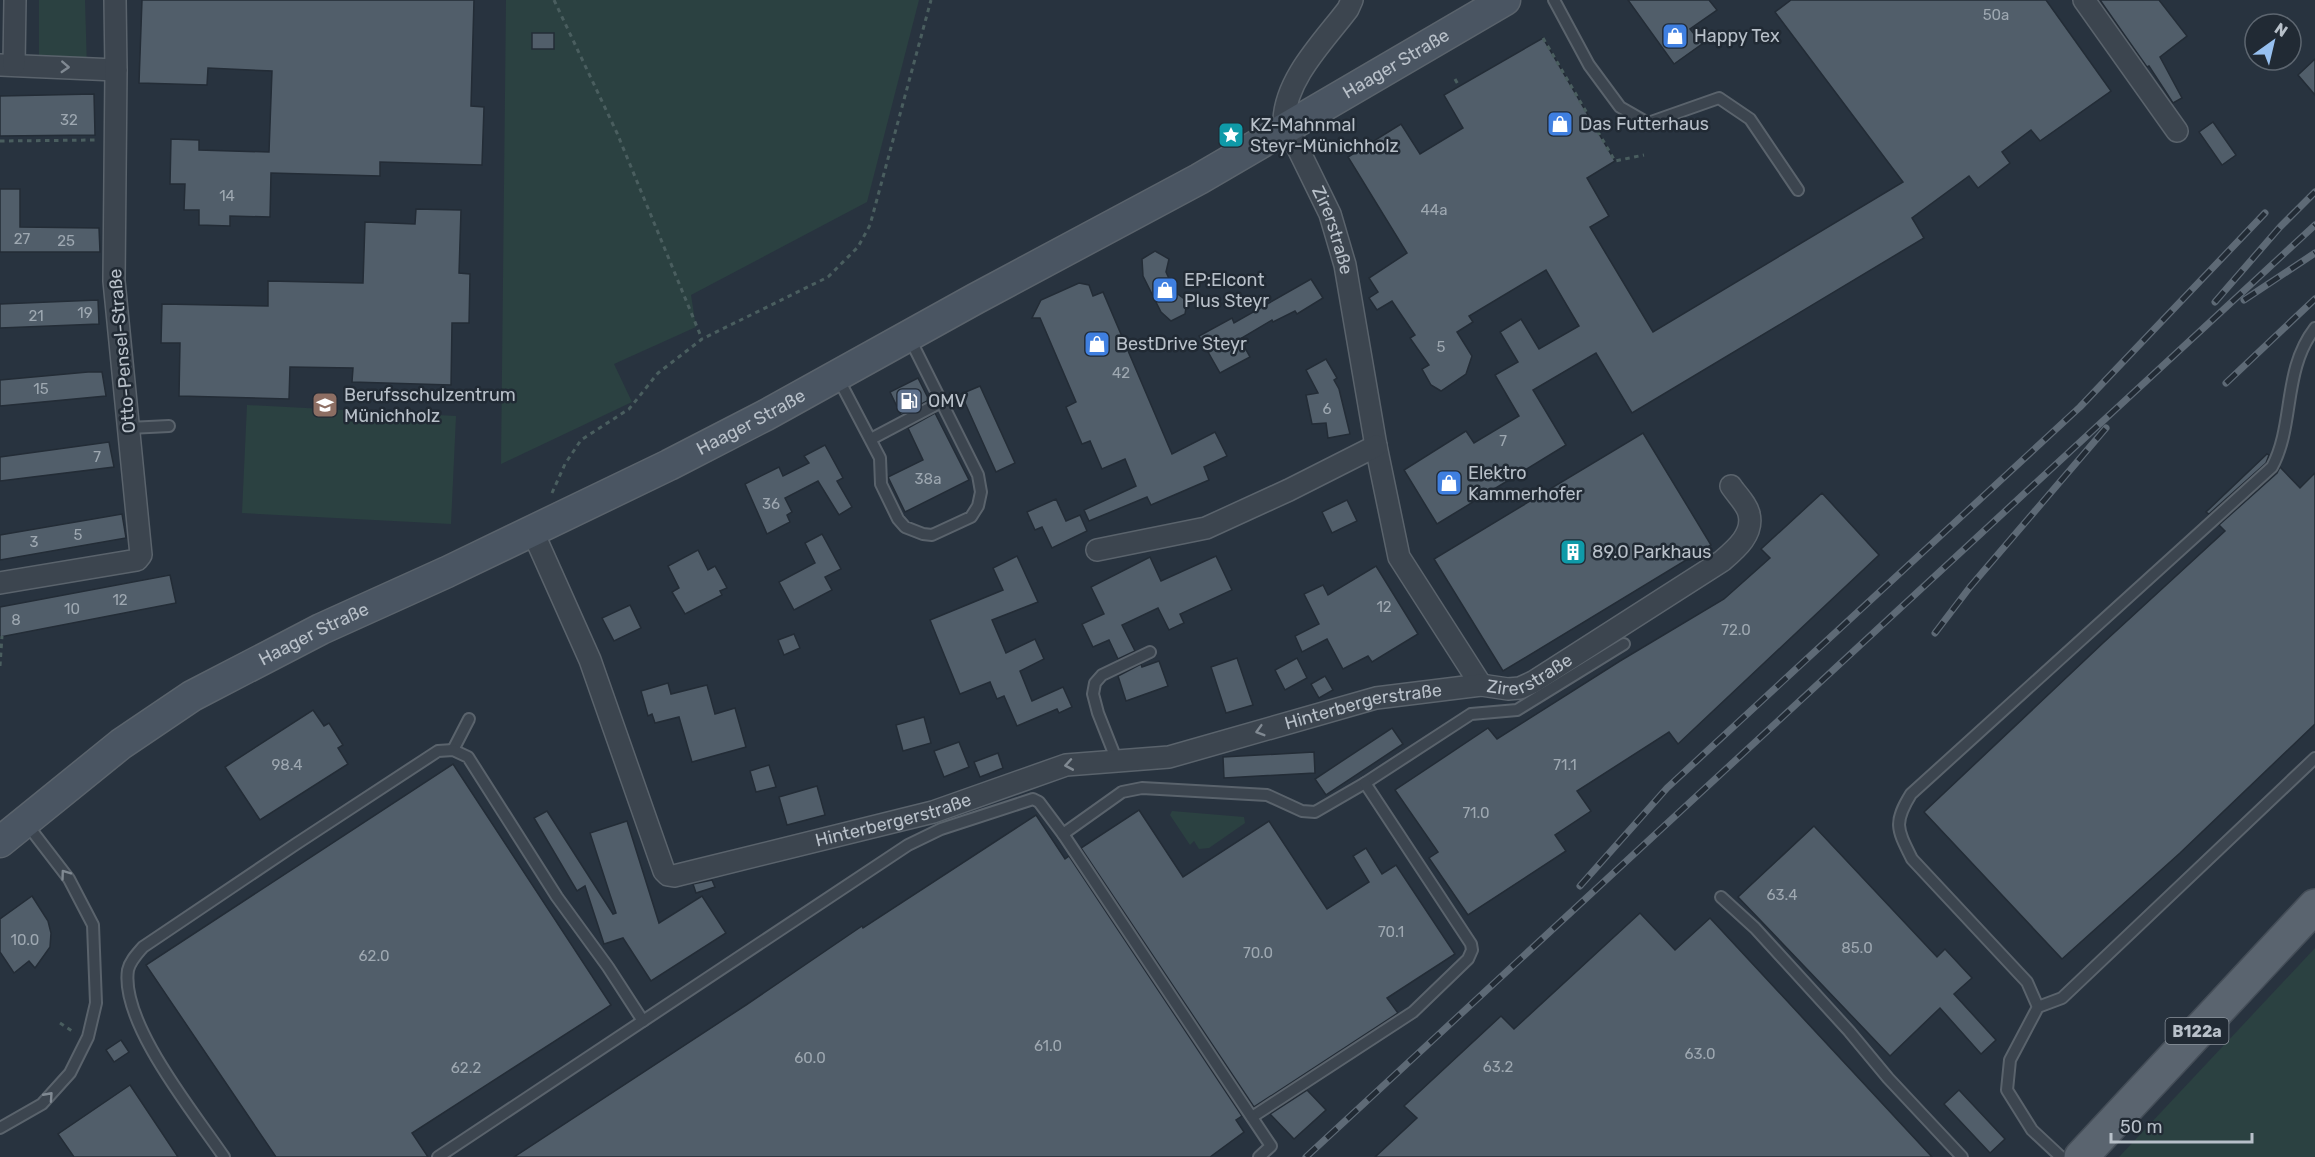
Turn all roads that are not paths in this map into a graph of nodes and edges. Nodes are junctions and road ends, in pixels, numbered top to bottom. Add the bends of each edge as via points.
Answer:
1 (15, 0) edge
2 (115, 0) edge
3 (1352, 0) edge
4 (1505, 0) edge
5 (1554, 0) edge
6 (2084, 0) edge
7 (7, 65) edge
8 (116, 70) junction
9 (1287, 129) junction
10 (2177, 131) dead end
11 (1798, 190) dead end
12 (2315, 328) edge
13 (908, 336) junction
14 (837, 375) junction
15 (941, 402) junction
16 (169, 426) dead end
17 (129, 428) junction
18 (871, 439) junction
19 (1376, 446) junction
20 (1731, 486) dead end
21 (540, 526) junction
22 (1097, 550) dead end
23 (0, 583) edge
24 (1624, 644) dead end
25 (1150, 652) dead end
26 (1481, 685) junction
27 (469, 719) dead end
28 (453, 750) junction
29 (2315, 758) edge
30 (1118, 760) junction
31 (1365, 783) junction
32 (25, 822) junction
33 (1063, 834) junction
34 (0, 842) edge
35 (1720, 897) dead end
36 (2315, 906) edge
37 (2037, 1007) junction
38 (643, 1021) junction
39 (1252, 1117) junction
40 (0, 1128) edge
41 (218, 1155) edge
42 (438, 1157) edge
43 (1259, 1157) edge
44 (1962, 1157) edge
45 (2061, 1157) edge
46 (2081, 1157) edge

1 - 7 street
2 - 8 street, Otto-Pensel-Straße
3 - 9 street via 1291,92 1285,109
4 - 9 main road, Haager Straße
5 - 11 lane via 1589,65 1620,107 1648,123 1719,98 1750,119
6 - 10 street
7 -> 8 street
8 - 17 street, Otto-Pensel-Straße via 114,281
9 - 13 main road, Haager Straße
9 - 19 street, Zirerstraße via 1330,214 1345,265
12 - 37 lane via 2295,366 2281,450 2272,467 1911,794 1899,813 1899,835 1912,859 2027,982
13 - 14 main road, Haager Straße
13 - 15 lane
14 - 18 lane
14 - 21 main road, Haager Straße via 766,416
15 - 18 lane
15 - 18 lane via 978,475 981,492 971,517 932,535 905,527 881,484 880,458
16 - 17 lane
17 - 23 street, Otto-Pensel-Straße via 140,558
19 - 22 street via 1213,525
19 - 26 street, Zirerstraße via 1400,557
20 - 26 street, Zirerstraße via 1749,519 1743,540 1722,561 1533,682 1508,689
30 -> 21 street, Hinterbergerstraße via 1066,765 933,812 669,875 664,871
21 - 32 main road, Haager Straße via 321,629 192,696 121,744
24 - 31 lane via 1517,710 1471,714
25 - 30 lane via 1102,675 1095,683 1095,704
26 -> 30 street, Hinterbergerstraße via 1376,698 1169,757
27 - 28 lane
28 - 38 lane via 468,757 557,897
28 - 41 lane via 438,751 324,825 143,947 133,959 128,970 136,1021
29 - 37 lane via 2062,998
31 - 33 lane via 1311,813 1267,795 1130,790
31 - 39 lane via 1472,944 1472,950 1468,959 1413,1012
32 - 34 main road, Haager Straße
40 -> 32 lane via 42,1104 70,1073 88,1037 96,1003 93,925 69,879
33 - 38 lane via 1033,799 926,835
33 - 39 lane
35 - 44 lane via 1755,928
36 - 46 main road, B122a
37 - 45 lane via 2010,1060 2007,1090 2032,1130
38 - 42 lane
39 - 43 lane via 1271,1146

